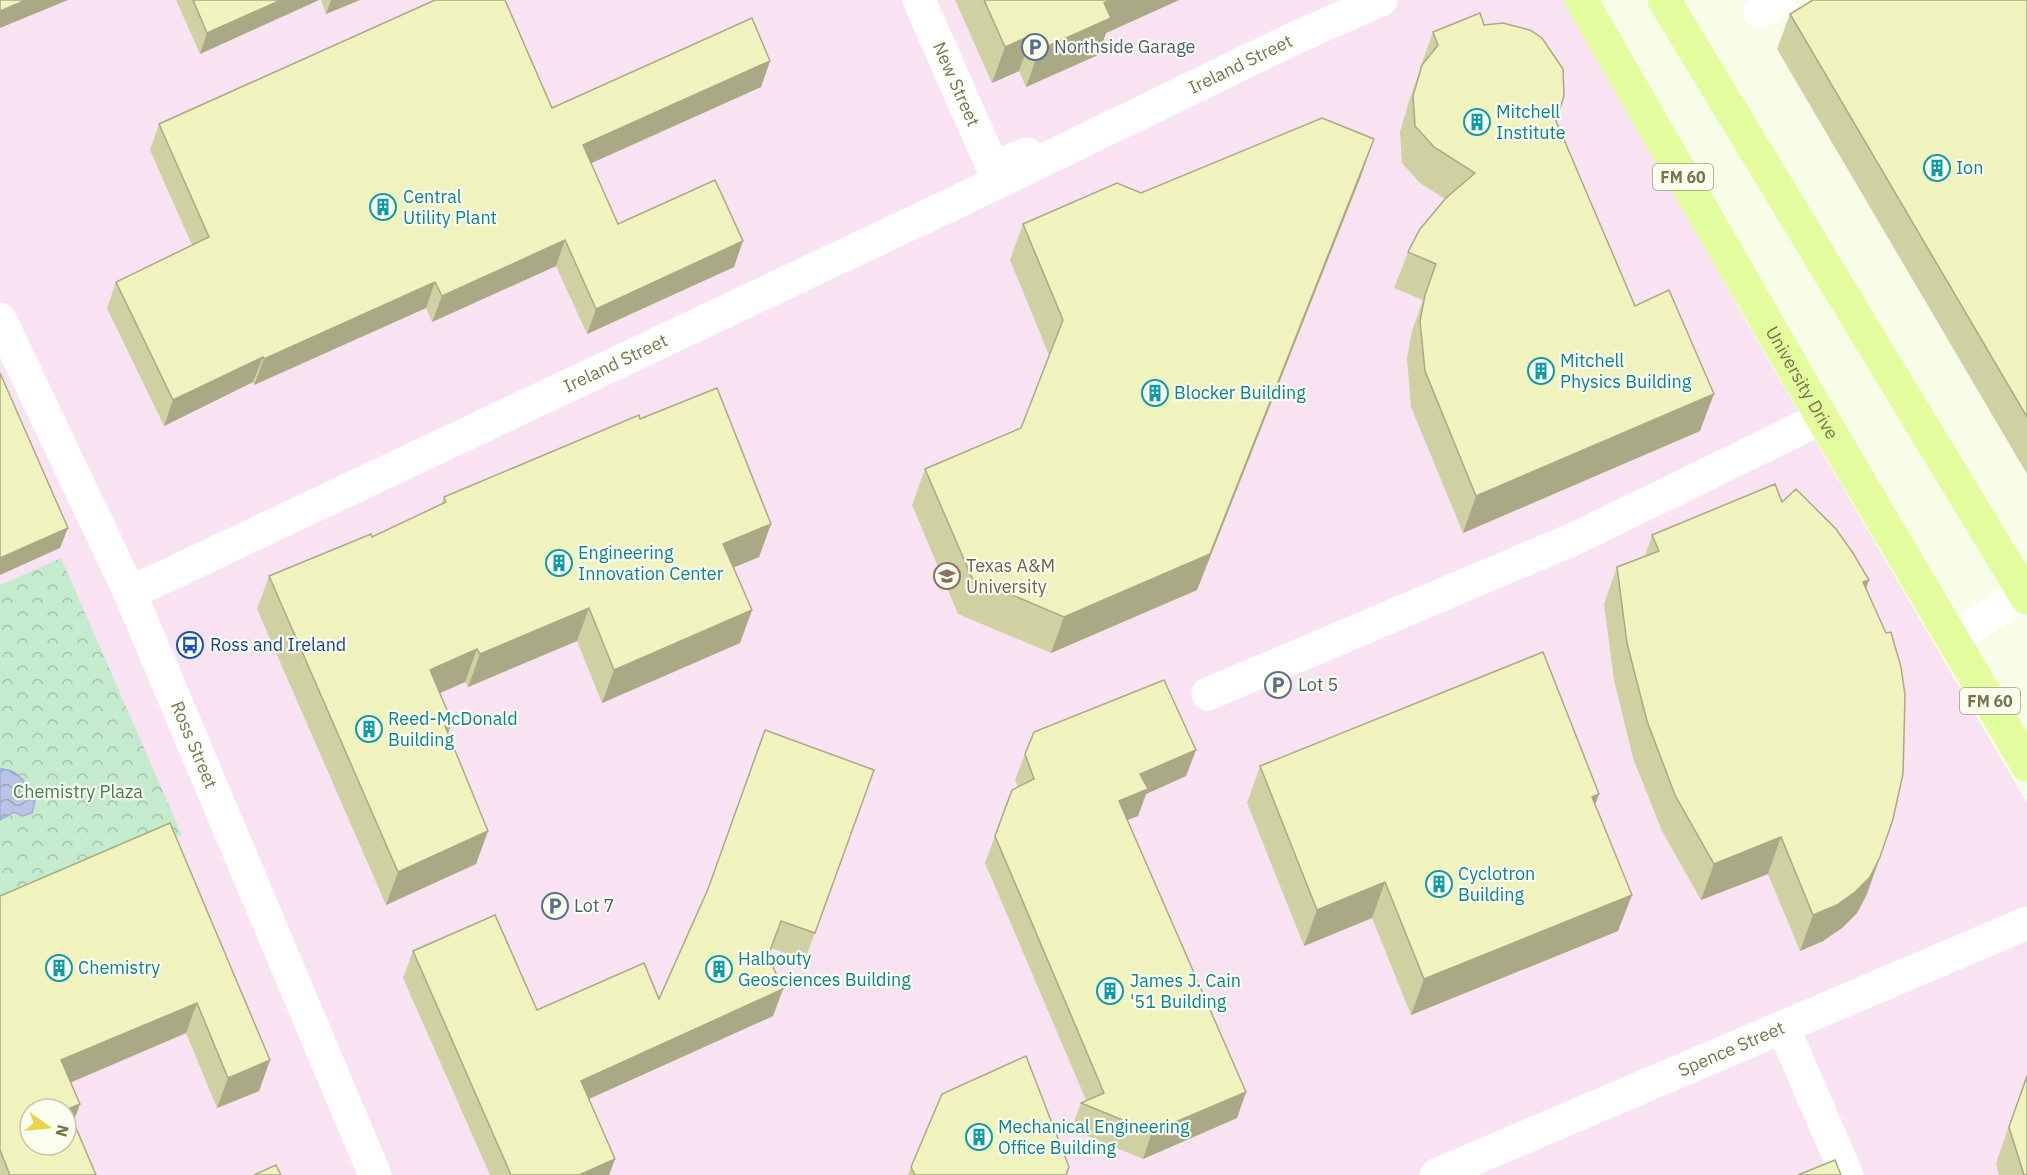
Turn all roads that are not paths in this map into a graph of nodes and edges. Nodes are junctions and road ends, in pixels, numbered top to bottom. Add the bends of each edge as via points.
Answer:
1 (919, 0) edge
2 (1381, 0) edge
3 (1581, 0) edge
4 (1664, 0) edge
5 (1101, 133) junction
6 (993, 168) joint
7 (0, 319) edge
8 (1822, 418) junction
9 (130, 593) junction
10 (2026, 595) edge
11 (1952, 638) junction
12 (1208, 694) dead end
13 (2027, 765) edge
14 (2027, 923) edge
15 (1783, 1027) junction
16 (375, 1175) edge
17 (1436, 1175) edge
18 (1847, 1175) edge

1 - 6 street, New Street
2 - 5 street, Ireland Street
3 - 8 main road, University Drive / FM 60
4 - 10 main road
5 - 6 street, Ireland Street via 1037,150
5 - 9 street, Ireland Street
7 - 9 street, Ross Street
8 - 11 main road, University Drive / FM 60
8 - 12 street via 1576,538
9 - 16 street, Ross Street
10 - 11 street
11 - 13 main road, University Drive / FM 60
14 - 15 street, Spence Street
15 - 17 street, Spence Street
15 - 18 street

